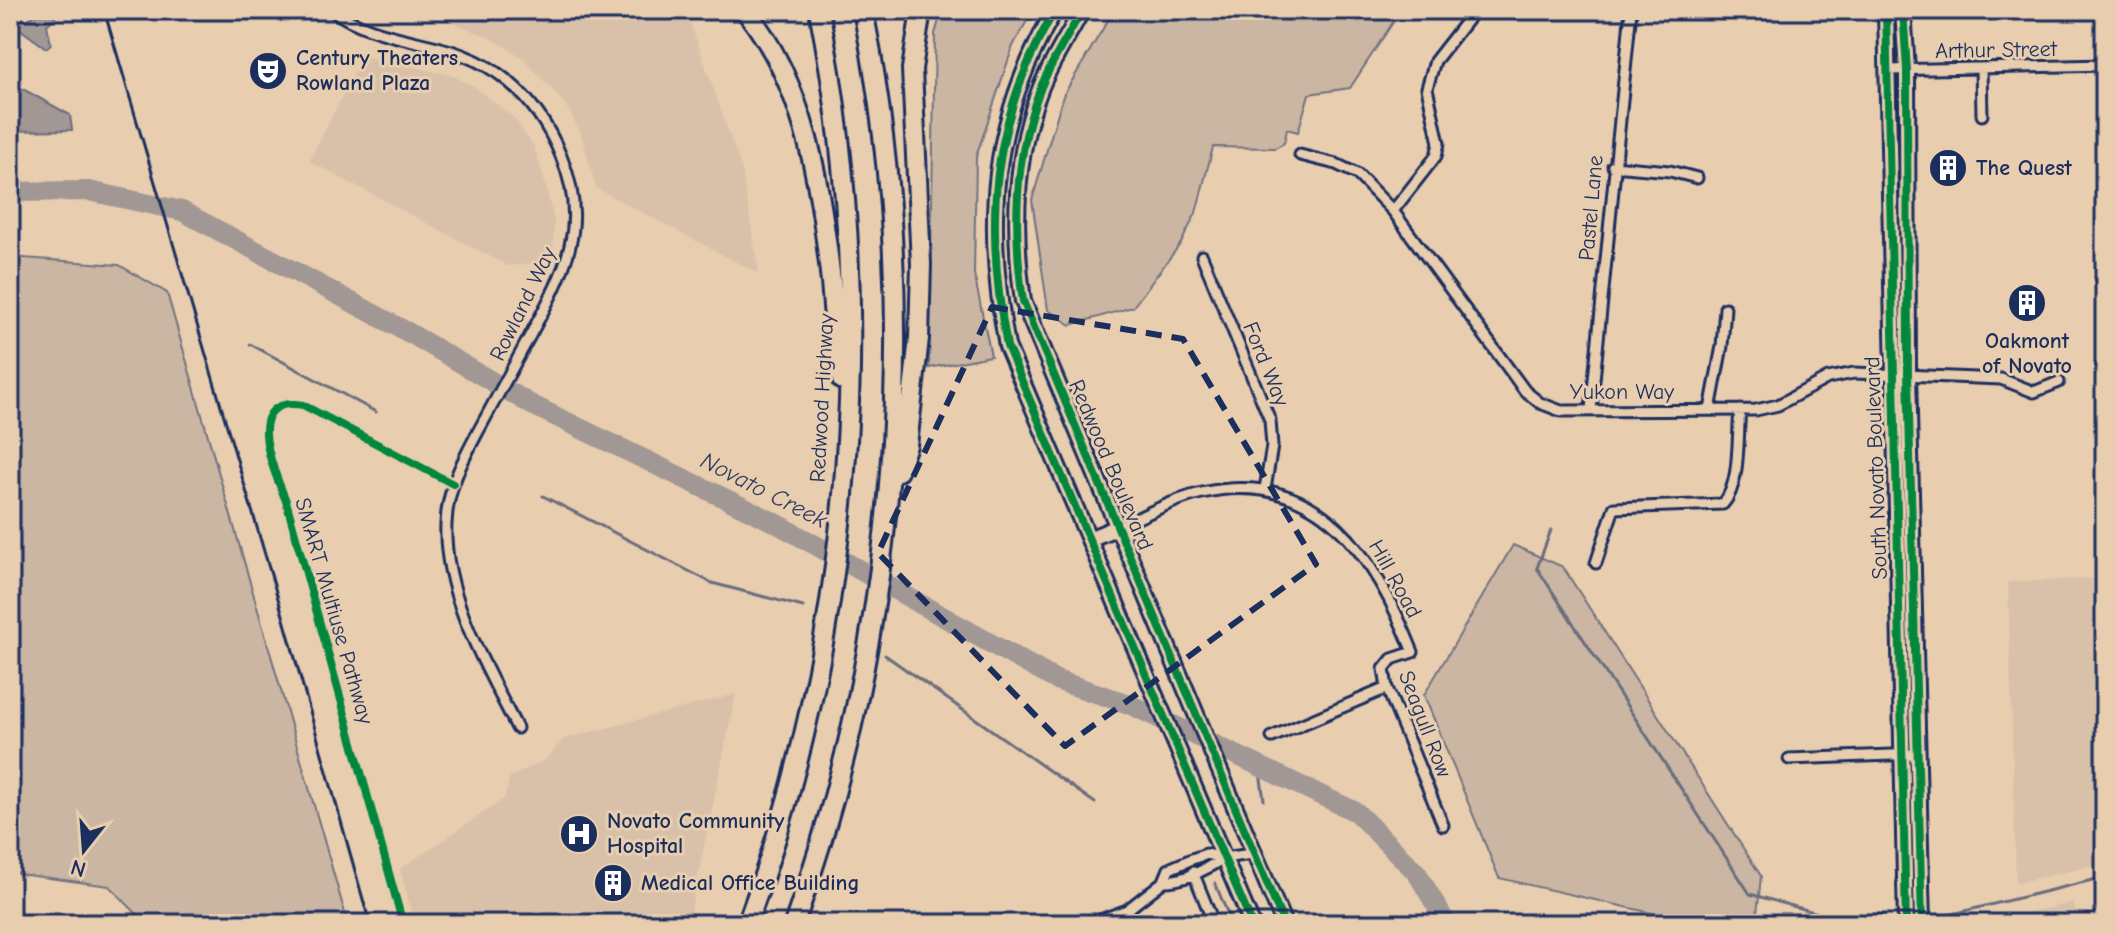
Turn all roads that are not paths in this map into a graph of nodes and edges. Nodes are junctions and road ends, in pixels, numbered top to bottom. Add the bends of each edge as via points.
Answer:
1 (332, 10) edge
2 (745, 10) edge
3 (819, 10) edge
4 (863, 10) edge
5 (921, 10) edge
6 (1055, 10) edge
7 (1082, 10) edge
8 (1475, 10) edge
9 (1631, 10) edge
10 (1886, 10) edge
11 (1903, 10) edge
12 (2105, 65) edge
13 (1981, 68) junction
14 (1888, 70) junction
15 (1907, 70) junction
16 (1982, 115) dead end
17 (1300, 155) dead end
18 (1613, 166) junction
19 (1697, 178) dead end
20 (1393, 211) junction
21 (1202, 256) dead end
22 (1725, 308) dead end
23 (1891, 374) junction
24 (1908, 374) junction
25 (2059, 382) dead end
26 (848, 406) junction
27 (1591, 410) junction
28 (1710, 410) junction
29 (1740, 410) junction
30 (1265, 489) junction
31 (890, 492) junction
32 (1118, 527) junction
33 (1089, 539) junction
34 (1596, 563) dead end
35 (1413, 652) joint
36 (1387, 688) junction
37 (517, 728) dead end
38 (1272, 737) dead end
39 (1910, 754) junction
40 (1789, 759) dead end
41 (1443, 825) dead end
42 (1252, 854) junction
43 (1223, 858) junction
44 (1193, 872) junction
45 (1164, 881) junction
46 (747, 924) edge
47 (794, 924) edge
48 (1089, 924) edge
49 (1214, 924) edge
50 (1252, 924) edge
51 (1284, 924) edge
52 (1906, 924) edge
53 (1922, 924) edge

1 - 37 street, Rowland Way via 366,29 472,57 509,82 539,113 571,179 571,246 549,301 452,487 445,526 473,642
2 - 26 highway via 776,53 797,101 825,235 836,351
3 - 26 highway, Redwood Highway via 838,111 847,204
4 - 31 highway via 892,269
5 - 31 highway via 912,69 919,338 907,445
6 - 33 main road via 1006,121 993,206 994,258 1007,346
7 - 32 main road, Redwood Boulevard via 1042,85 1031,120 1021,164 1018,262 1023,301 1039,344
8 - 20 street via 1435,61 1427,88 1439,143 1436,156
9 - 18 street, Pastel Lane
10 - 14 main road, South Novato Boulevard
11 - 15 main road, South Novato Boulevard
12 - 13 street, Arthur Street
13 - 15 street, Arthur Street
13 - 16 street
14 - 15 street, Arthur Street
14 - 23 main road, South Novato Boulevard
15 - 24 main road, South Novato Boulevard
17 - 20 street, Yukon Way via 1357,174
18 - 19 street
18 - 27 street, Pastel Lane
20 - 27 street, Yukon Way via 1525,391 1561,411
21 - 30 street, Ford Way via 1270,420
22 - 28 street
23 - 24 street, Yukon Way
23 - 29 street, Yukon Way via 1828,378 1778,405
23 - 39 main road, South Novato Boulevard
24 - 25 street, Yukon Way via 2001,379 2034,392
24 - 39 main road, South Novato Boulevard
26 - 46 highway, Redwood Highway via 827,602 795,768
27 - 28 street, Yukon Way
28 - 29 street, Yukon Way
29 - 34 street via 1729,498 1723,504 1614,508
30 - 32 street, Hill Road via 1202,493
30 - 35 street, Hill Road via 1315,509 1350,536 1387,592
31 - 47 highway via 872,626 828,820
32 - 33 main road
32 - 42 main road, Redwood Boulevard
33 - 43 main road
35 - 36 street, Seagull Row via 1392,659 1384,669
36 - 38 street
36 - 41 street, Seagull Row
39 - 40 street
39 - 52 main road, South Novato Boulevard
39 - 53 main road, South Novato Boulevard
42 - 43 street
42 - 51 main road, Redwood Boulevard
43 - 44 street
43 - 45 street via 1206,854 1192,859 1169,869
43 - 50 main road
44 - 45 street
44 - 49 street
45 - 48 street via 1127,910

